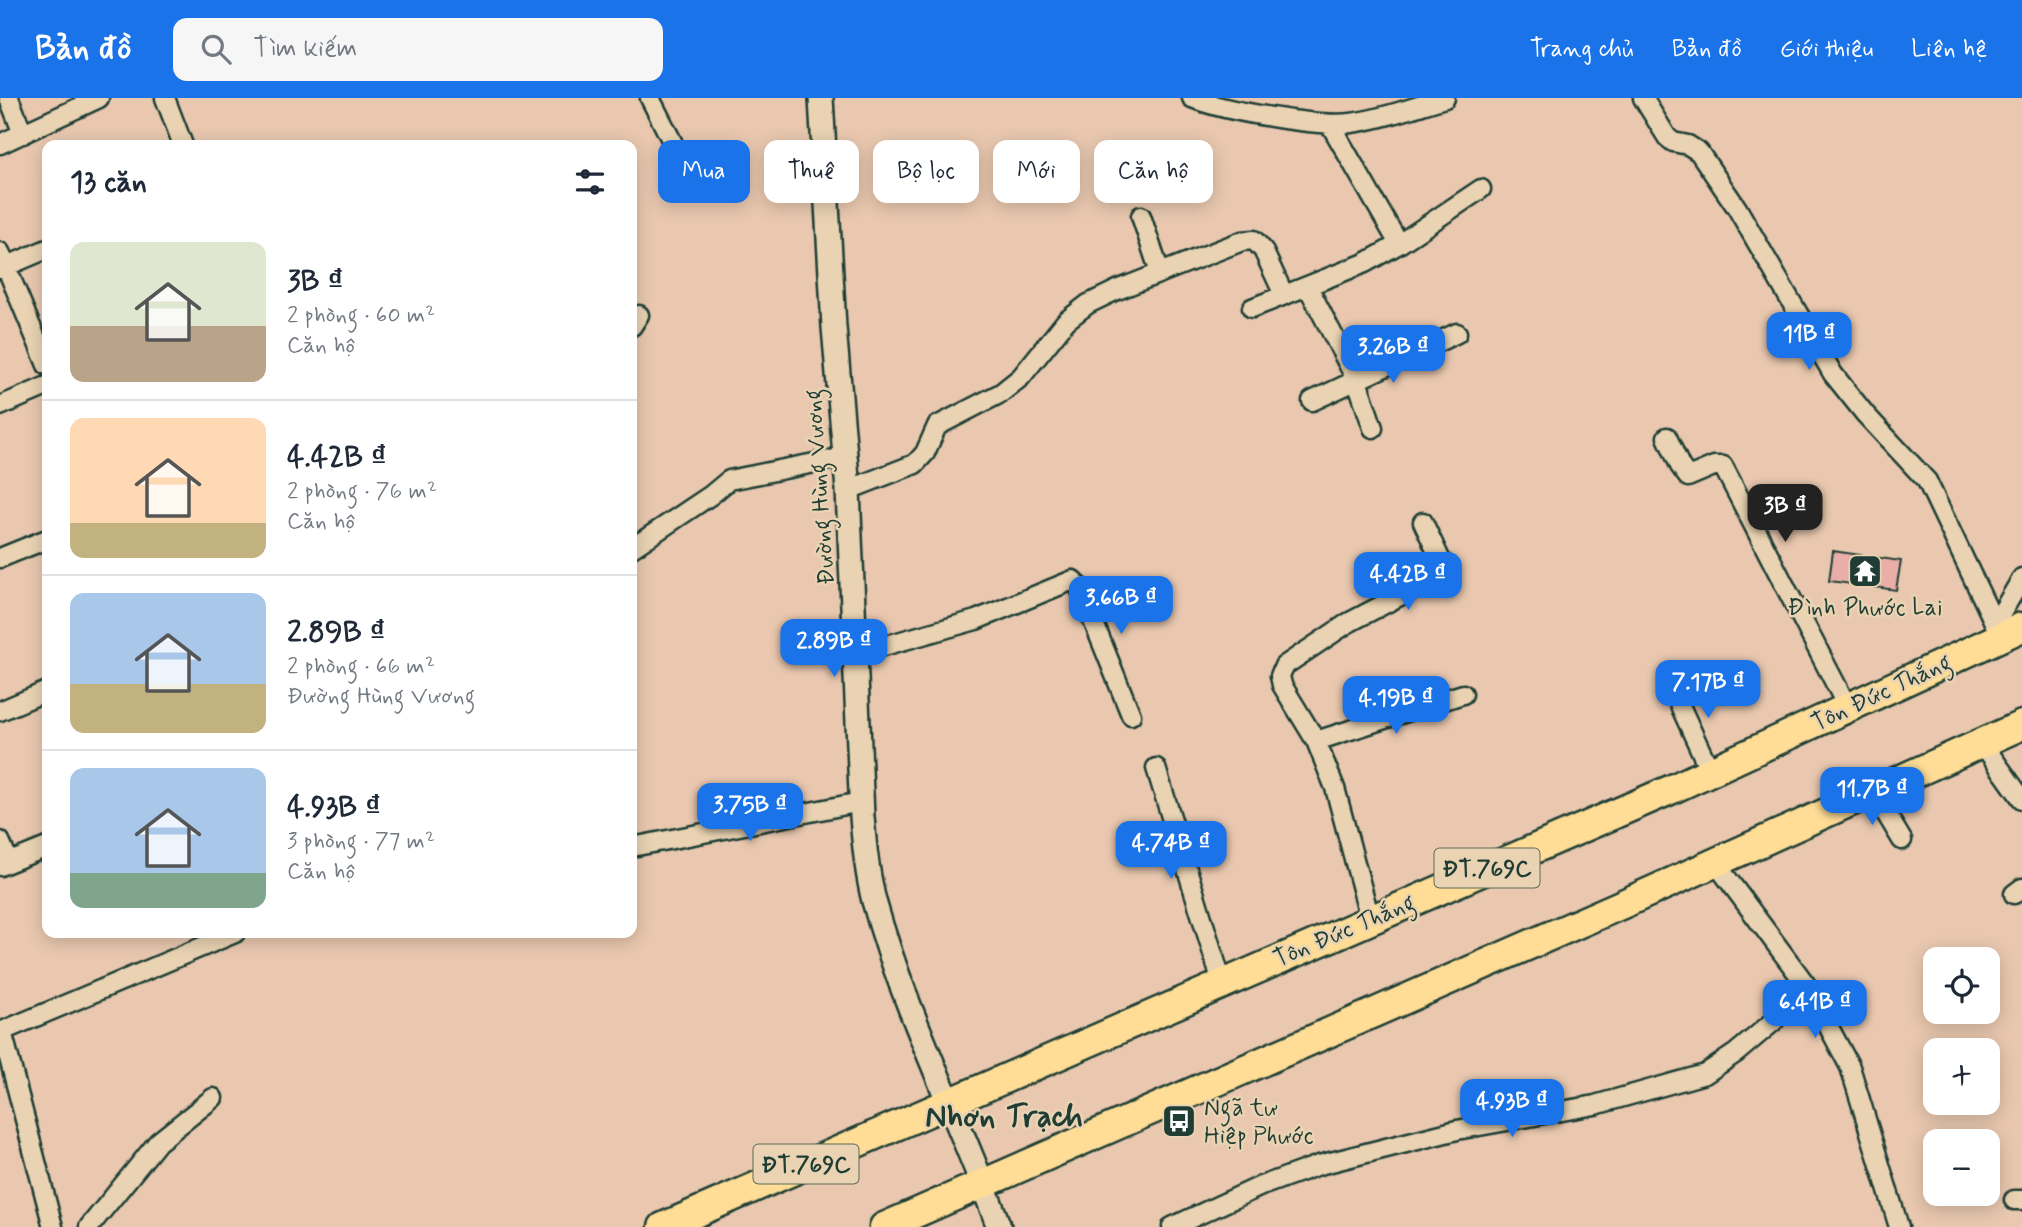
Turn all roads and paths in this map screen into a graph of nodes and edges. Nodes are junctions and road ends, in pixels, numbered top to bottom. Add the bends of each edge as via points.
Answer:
1 (9, 98) edge
2 (99, 98) edge
3 (164, 98) edge
4 (650, 98) edge
5 (821, 98) edge
6 (1192, 98) edge
7 (1445, 98) edge
8 (1643, 98) edge
9 (1330, 124) junction
10 (23, 134) junction
11 (181, 140) edge
12 (671, 140) edge
13 (0, 144) edge
14 (1481, 189) dead end
15 (1142, 216) dead end
16 (1399, 244) junction
17 (42, 250) edge
18 (2, 262) edge
19 (1160, 273) junction
20 (1308, 287) junction
21 (1284, 296) junction
22 (1252, 308) dead end
23 (1457, 333) dead end
24 (42, 338) edge
25 (1357, 381) junction
26 (42, 388) edge
27 (1312, 401) dead end
28 (0, 406) edge
29 (1373, 428) dead end
30 (1667, 437) dead end
31 (845, 457) junction
32 (848, 490) junction
33 (1423, 522) dead end
34 (42, 541) edge
35 (637, 545) edge
36 (0, 558) edge
37 (2022, 578) edge
38 (2006, 629) edge
39 (855, 654) junction
40 (1671, 686) dead end
41 (42, 693) edge
42 (1464, 694) dead end
43 (1848, 708) junction
44 (0, 711) edge
45 (1131, 715) dead end
46 (2022, 725) edge
47 (1316, 741) junction
48 (1982, 743) junction
49 (1156, 768) dead end
50 (1710, 771) junction
51 (1869, 794) junction
52 (2022, 799) edge
53 (861, 802) junction
54 (1902, 840) dead end
55 (0, 841) edge
56 (637, 846) edge
57 (42, 849) edge
58 (1715, 862) junction
59 (4, 864) edge
60 (1370, 919) junction
61 (223, 938) edge
62 (1222, 983) junction
63 (1807, 986) junction
64 (1, 1032) edge
65 (213, 1098) dead end
66 (948, 1101) junction
67 (983, 1182) junction
68 (53, 1227) edge
69 (89, 1227) edge
70 (663, 1227) edge
71 (884, 1227) edge
72 (999, 1227) edge
73 (1172, 1227) edge
74 (1899, 1227) edge

1 - 10 street
2 - 10 street
3 - 11 street
4 - 12 street
5 - 31 street, Đường Hùng Vương
6 - 9 street
7 - 9 street
8 - 38 street via 1667,137 1699,152 1737,208 1833,374 1927,481
9 - 16 street
10 - 13 street
14 - 16 street
15 - 19 street
16 - 20 street
17 - 18 street
18 - 24 street
19 - 21 street via 1254,240
19 - 32 street via 1088,304 1066,321 1021,377 1001,393 937,426 915,464
20 - 21 street
20 - 25 street
21 - 22 street
23 - 25 street
25 - 27 street
25 - 29 street
26 - 28 street
30 - 43 street via 1688,477 1723,466
31 - 32 street, Đường Hùng Vương
31 - 35 street via 729,480
32 - 39 street, Đường Hùng Vương
33 - 47 street via 1443,565 1440,575 1348,622 1284,666 1282,685
34 - 36 street
37 - 38 street
38 - 43 main road, Tôn Đức Thắng / ĐT.769C
39 - 45 street via 976,620 1073,580 1098,629
39 - 53 street, Đường Hùng Vương
40 - 50 street
41 - 44 street
42 - 47 street
43 - 50 main road, Tôn Đức Thắng / ĐT.769C
46 - 48 main road
47 - 60 street via 1342,808
48 - 51 main road
48 - 52 street
49 - 62 street
50 - 60 main road, Tôn Đức Thắng / ĐT.769C
51 - 54 street
51 - 58 main road
53 - 56 street
53 - 66 street, Đường Hùng Vương via 874,899 894,964
55 - 59 street
57 - 59 street
58 - 63 street
58 - 67 main road
60 - 62 main road, Tôn Đức Thắng / ĐT.769C
61 - 64 street
62 - 66 main road, Tôn Đức Thắng / ĐT.769C
63 - 73 street via 1774,1021 1705,1074 1595,1105 1457,1130 1318,1165
63 - 74 street via 1850,1068
64 - 68 street
65 - 69 street via 158,1142
66 - 67 street, Đường Hùng Vương
66 - 70 main road, Tôn Đức Thắng / ĐT.769C
67 - 71 main road
67 - 72 street, Đường Hùng Vương

